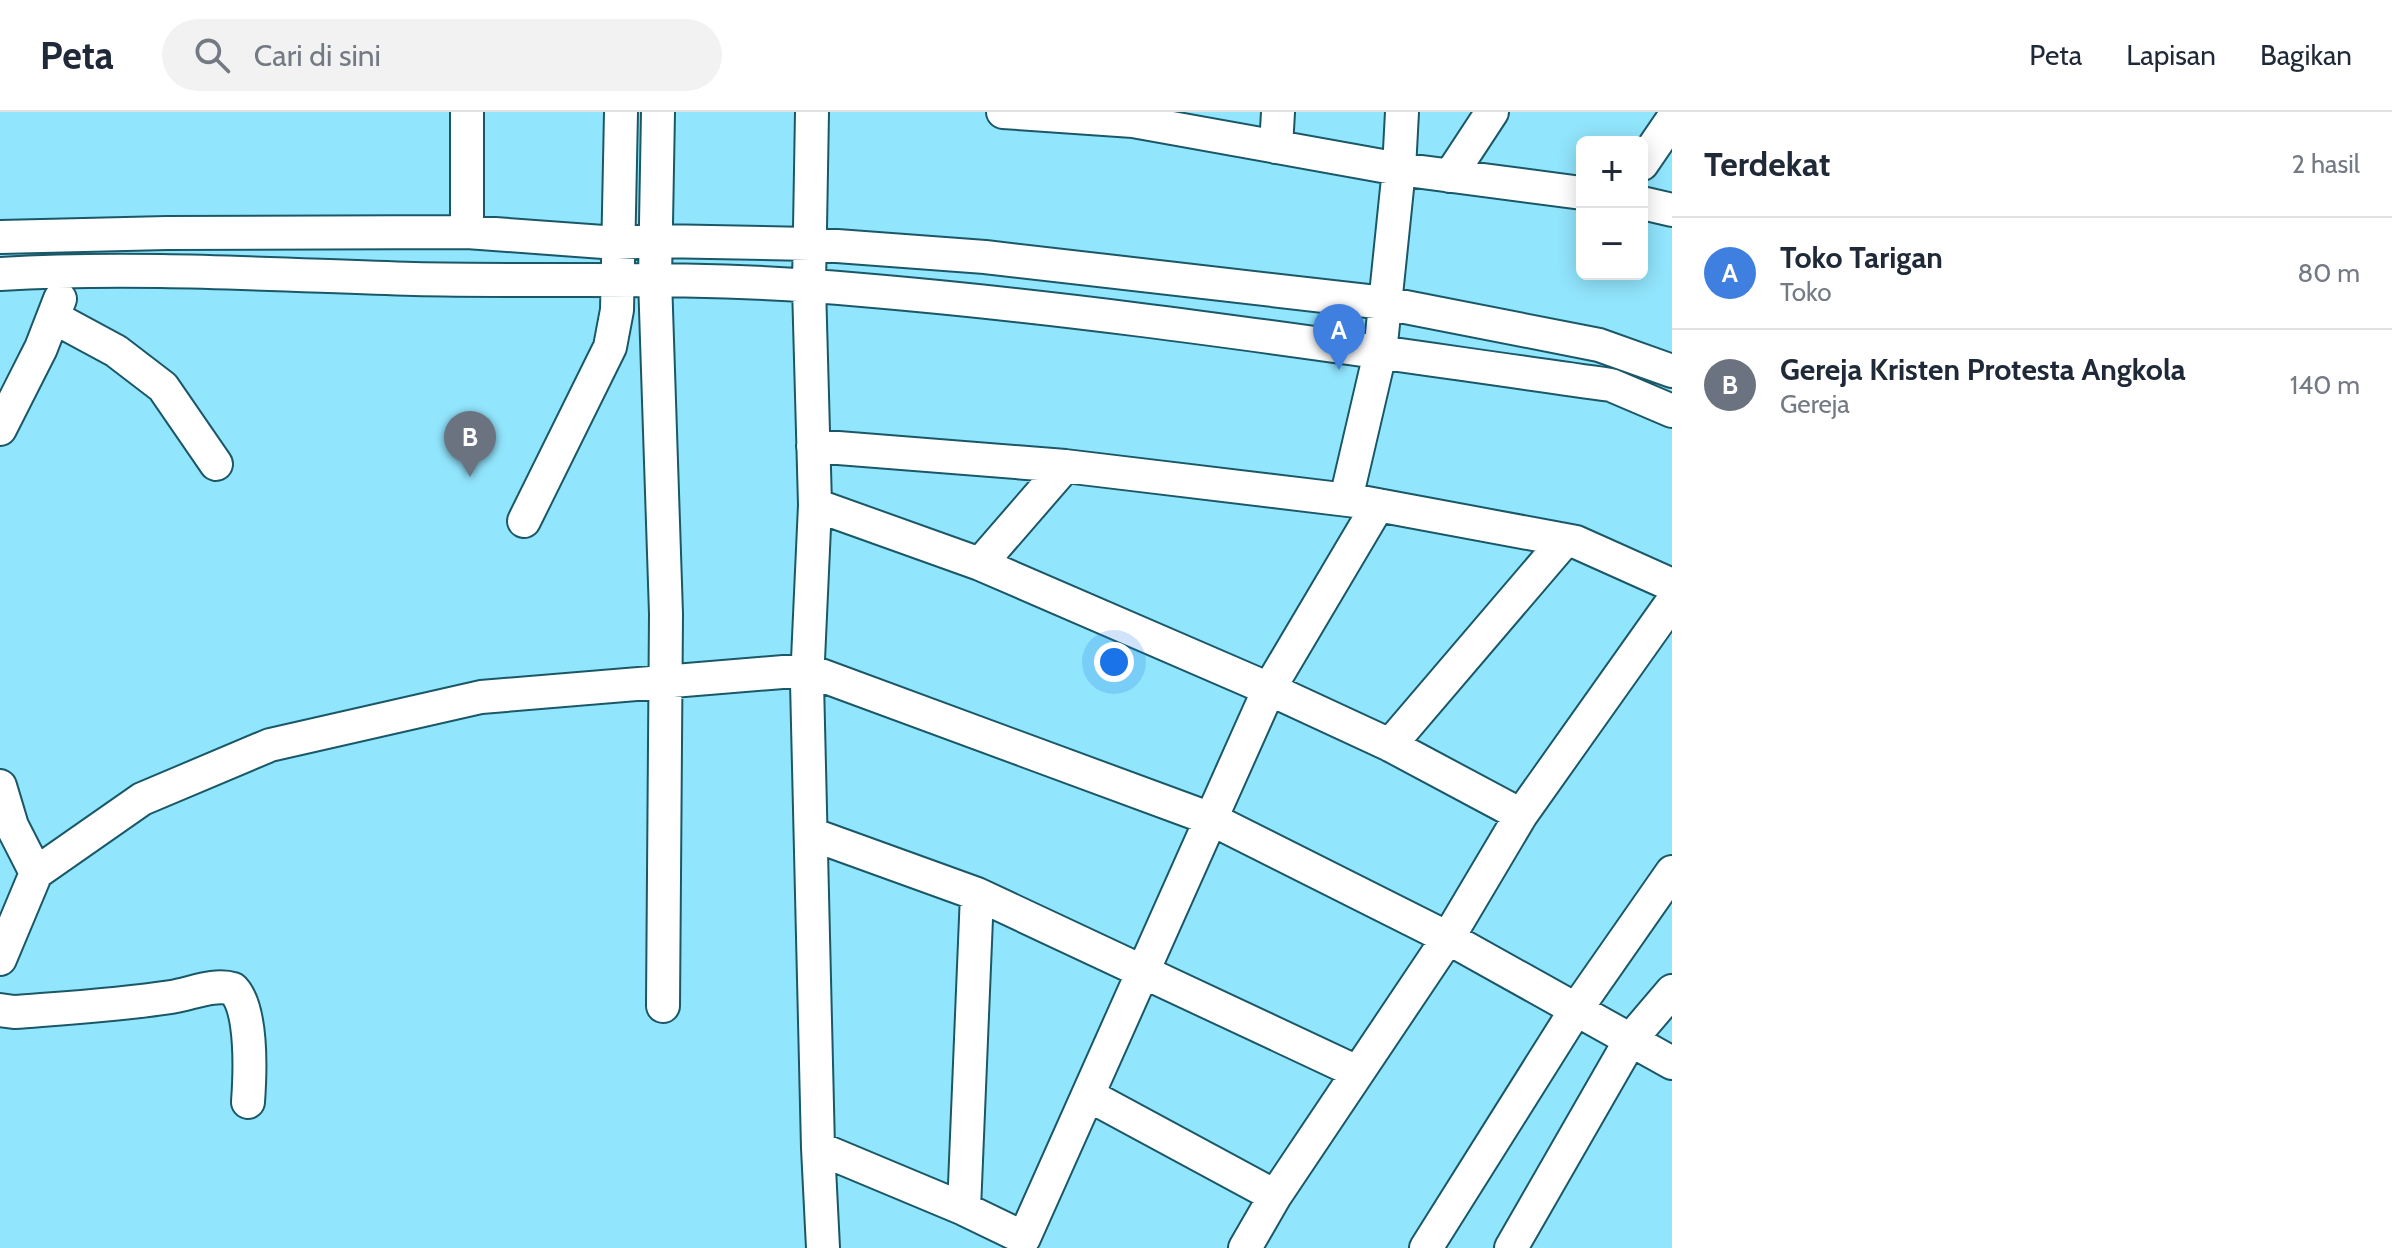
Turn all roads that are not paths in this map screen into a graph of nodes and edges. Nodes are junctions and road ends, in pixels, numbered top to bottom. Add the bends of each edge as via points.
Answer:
1 (467, 112) edge
2 (621, 112) edge
3 (658, 112) edge
4 (812, 112) edge
5 (1003, 112) edge
6 (1278, 112) edge
7 (1402, 112) edge
8 (1492, 112) edge
9 (1133, 117) edge
10 (1672, 120) edge
11 (1276, 147) junction
12 (1648, 155) edge
13 (1399, 169) junction
14 (1450, 176) junction
15 (1576, 192) edge
16 (1648, 204) edge
17 (1672, 210) edge
18 (467, 232) junction
19 (0, 237) edge
20 (657, 241) junction
21 (617, 243) junction
22 (810, 244) junction
23 (71, 270) junction
24 (0, 274) edge
25 (616, 279) junction
26 (655, 279) junction
27 (809, 286) junction
28 (1385, 303) junction
29 (53, 317) junction
30 (1380, 353) junction
31 (1672, 371) edge
32 (1672, 411) edge
33 (0, 429) edge
34 (813, 446) junction
35 (216, 464) dead end
36 (1065, 466) junction
37 (1346, 499) junction
38 (815, 505) junction
39 (1378, 505) junction
40 (524, 521) dead end
41 (1565, 540) junction
42 (980, 564) junction
43 (1672, 585) edge
44 (1672, 602) edge
45 (807, 670) junction
46 (665, 683) junction
47 (1269, 689) junction
48 (1390, 745) junction
49 (0, 786) edge
50 (1521, 815) junction
51 (1211, 819) junction
52 (811, 834) junction
53 (1672, 872) edge
54 (36, 873) junction
55 (977, 894) junction
56 (1448, 938) junction
57 (0, 959) edge
58 (1143, 971) junction
59 (1672, 991) edge
60 (663, 1006) dead end
61 (0, 1010) edge
62 (1575, 1011) junction
63 (1631, 1039) junction
64 (1672, 1063) edge
65 (1357, 1072) junction
66 (1088, 1095) junction
67 (248, 1102) dead end
68 (818, 1148) junction
69 (1275, 1196) junction
70 (964, 1209) junction
71 (1034, 1243) edge
72 (823, 1248) edge
73 (1245, 1248) edge
74 (1426, 1248) edge
75 (1511, 1248) edge

1 - 18 street
2 - 21 street
3 - 20 street
4 - 22 street
5 - 9 street
6 - 11 street
7 - 13 street
8 - 14 street
9 - 11 street
10 - 12 street
11 - 13 street
13 - 14 street
13 - 28 street
14 - 15 street
16 - 17 street
18 - 19 street
18 - 21 street
20 - 21 street
20 - 22 street
20 - 26 street
21 - 25 street
22 - 27 street
22 - 28 street via 985,257
23 - 24 street
23 - 25 street
23 - 29 street
25 - 26 street
25 - 40 street via 610,347
26 - 27 street
26 - 46 street
27 - 30 street via 1003,302
27 - 34 street
28 - 30 street
28 - 31 street via 1599,345
29 - 33 street
29 - 35 street via 116,351 163,387
30 - 32 street via 1611,385
30 - 37 street
34 - 36 street
34 - 38 street
36 - 37 street
36 - 42 street
37 - 39 street
38 - 42 street
38 - 45 street
39 - 41 street
39 - 47 street
41 - 43 street
41 - 48 street
42 - 47 street
44 - 50 street
45 - 46 street
45 - 51 street
45 - 52 street
46 - 54 street via 481,697 270,745 142,799
46 - 60 street
47 - 48 street
47 - 51 street
48 - 50 street
49 - 54 street via 12,826
50 - 56 street
51 - 56 street
51 - 58 street
52 - 55 street
52 - 68 street
53 - 62 street
54 - 57 street
55 - 58 street
55 - 70 street
56 - 62 street
56 - 65 street
58 - 65 street
58 - 66 street
59 - 63 street
61 - 67 street via 101,1005 233,989 243,1006
62 - 63 street
62 - 74 street
63 - 64 street
63 - 75 street
65 - 69 street
66 - 69 street
66 - 71 street
68 - 70 street
68 - 72 street
69 - 73 street
70 - 71 street

